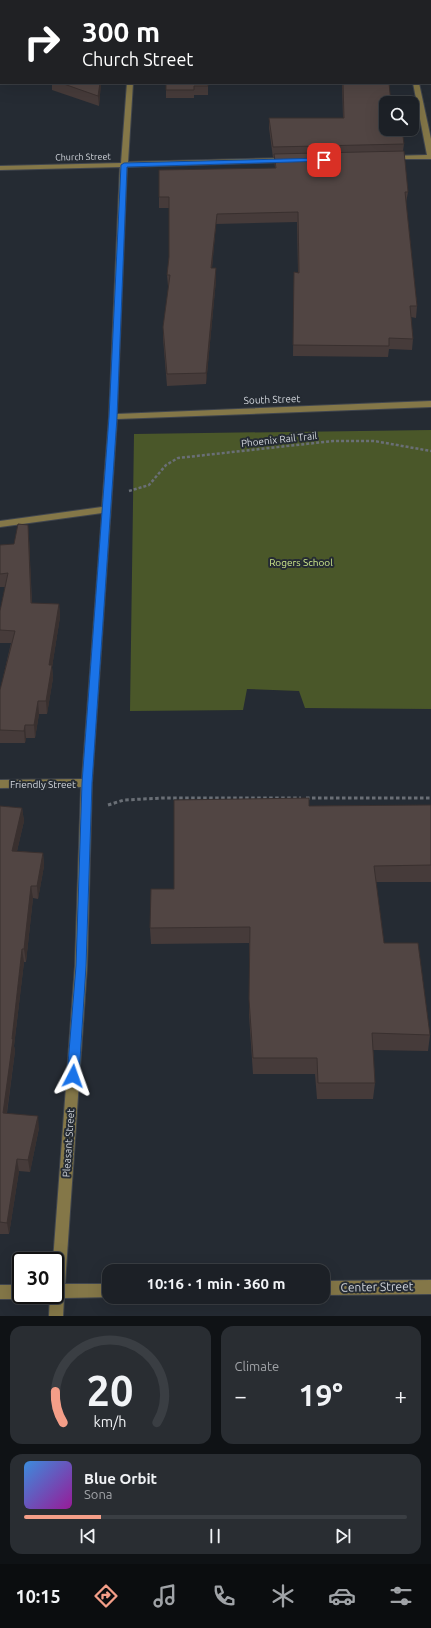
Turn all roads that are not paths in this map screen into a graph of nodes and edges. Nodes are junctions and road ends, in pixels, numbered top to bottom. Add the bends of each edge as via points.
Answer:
1 (130, 84) edge
2 (416, 84) edge
3 (431, 157) edge
4 (384, 158) edge
5 (297, 160) edge
6 (124, 165) junction
7 (0, 168) edge
8 (431, 404) edge
9 (113, 417) junction
10 (105, 510) junction
11 (0, 524) edge
12 (87, 783) junction
13 (0, 784) edge
14 (59, 1252) edge
15 (431, 1286) edge
16 (330, 1288) edge
17 (64, 1291) edge
18 (102, 1291) edge
19 (0, 1292) edge
20 (12, 1292) edge
21 (56, 1304) edge
22 (56, 1316) edge

1 - 6 street, Pleasant Street
2 - 3 street
3 - 4 street
5 - 6 street, Church Street
6 - 7 street, Church Street
6 - 9 street, Pleasant Street
8 - 9 street, South Street
9 - 10 street, Pleasant Street
10 - 11 street
10 - 12 street, Pleasant Street
12 - 13 street, Friendly Street
12 - 14 street, Pleasant Street via 81,966
15 - 16 street, Center Street
17 - 18 street
19 - 20 street
21 - 22 street, Pleasant Street

